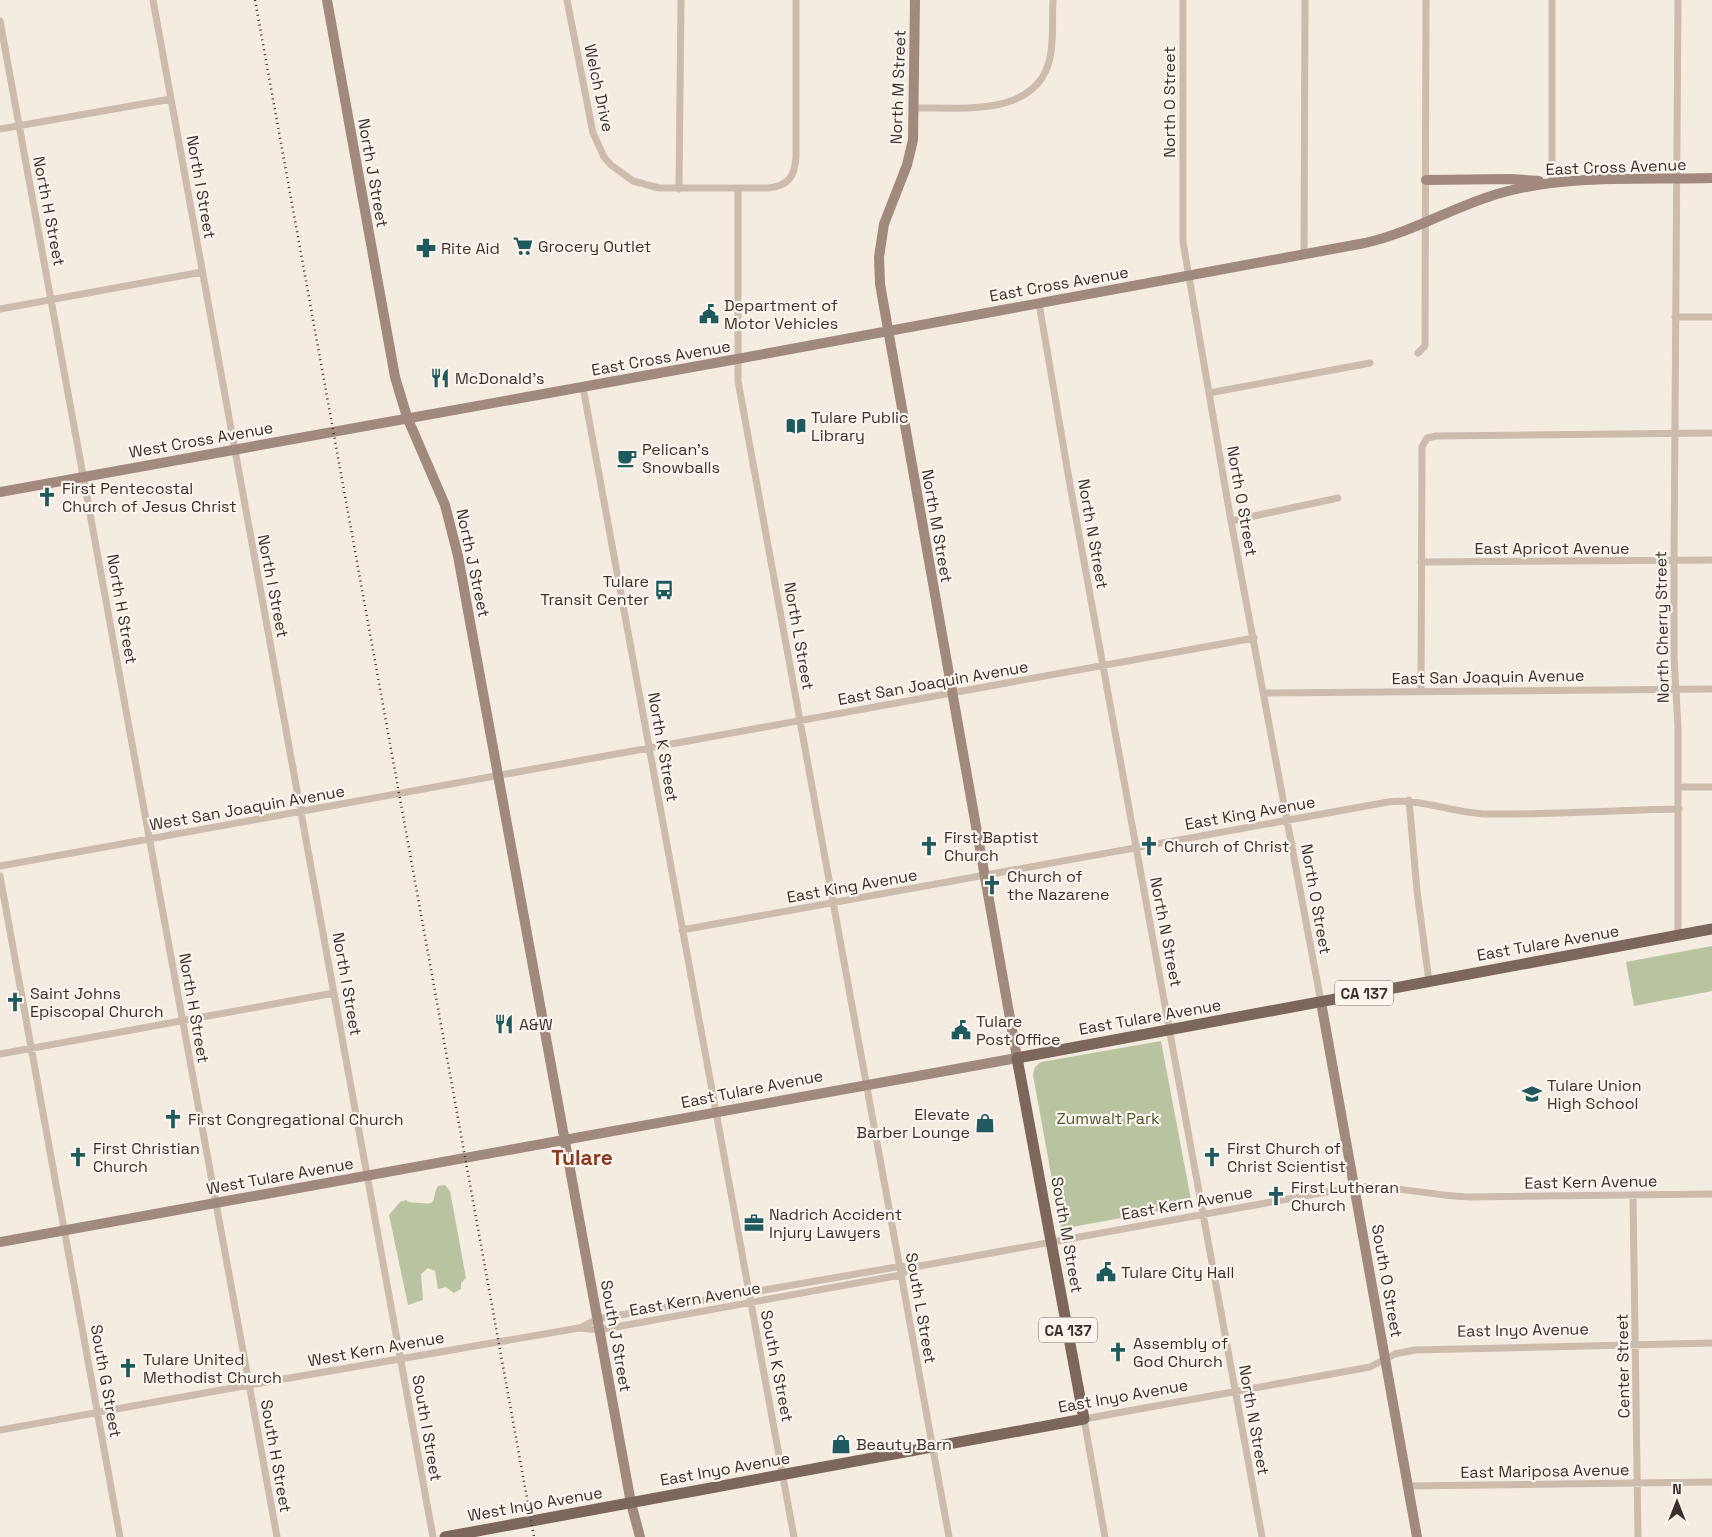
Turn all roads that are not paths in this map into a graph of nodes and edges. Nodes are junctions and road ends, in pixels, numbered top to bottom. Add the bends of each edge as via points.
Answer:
1 (153, 0) edge
2 (326, 0) edge
3 (567, 0) edge
4 (680, 0) edge
5 (796, 0) edge
6 (915, 0) edge
7 (1053, 0) edge
8 (1183, 0) edge
9 (1305, 0) edge
10 (1426, 0) edge
11 (1552, 0) edge
12 (1678, 0) edge
13 (0, 21) edge
14 (171, 99) junction
15 (915, 108) junction
16 (19, 126) junction
17 (0, 129) edge
18 (1712, 178) edge
19 (1676, 179) junction
20 (1426, 180) junction
21 (1552, 182) junction
22 (679, 189) junction
23 (738, 189) junction
24 (1425, 225) junction
25 (1304, 254) junction
26 (202, 272) junction
27 (1188, 276) junction
28 (51, 300) junction
29 (1038, 303) junction
30 (0, 309) edge
31 (1675, 317) junction
32 (1712, 317) edge
33 (886, 330) junction
34 (1418, 353) dead end
35 (737, 359) junction
36 (1370, 364) dead end
37 (583, 387) junction
38 (1209, 393) junction
39 (407, 417) junction
40 (1674, 433) junction
41 (1712, 433) edge
42 (234, 450) junction
43 (83, 476) junction
44 (0, 492) edge
45 (1338, 498) dead end
46 (1232, 521) junction
47 (1712, 560) edge
48 (1674, 561) junction
49 (1421, 562) junction
50 (1254, 638) junction
51 (1103, 667) junction
52 (1676, 689) junction
53 (1712, 689) edge
54 (1421, 691) junction
55 (951, 693) junction
56 (1264, 693) junction
57 (800, 722) junction
58 (649, 750) junction
59 (498, 776) junction
60 (1679, 787) junction
61 (1712, 787) edge
62 (1409, 800) junction
63 (1679, 808) junction
64 (302, 813) junction
65 (1288, 819) junction
66 (150, 839) junction
67 (1136, 847) junction
68 (0, 866) edge
69 (985, 875) junction
70 (0, 876) edge
71 (833, 903) junction
72 (1712, 929) edge
73 (682, 930) junction
74 (1678, 936) junction
75 (1429, 981) junction
76 (334, 993) junction
77 (1321, 1002) junction
78 (182, 1021) junction
79 (1170, 1028) junction
80 (32, 1048) junction
81 (0, 1054) edge
82 (1017, 1058) junction
83 (867, 1084) junction
84 (717, 1112) junction
85 (564, 1140) junction
86 (368, 1176) junction
87 (1354, 1187) junction
88 (1633, 1194) junction
89 (1712, 1194) edge
90 (216, 1203) junction
91 (1203, 1214) junction
92 (64, 1230) junction
93 (1051, 1241) junction
94 (0, 1242) edge
95 (899, 1265) junction
96 (909, 1268) junction
97 (901, 1275) junction
98 (749, 1292) junction
99 (751, 1302) junction
100 (597, 1319) junction
101 (579, 1328) junction
102 (599, 1330) junction
103 (1712, 1343) edge
104 (1636, 1344) junction
105 (401, 1358) junction
106 (1385, 1360) junction
107 (249, 1385) junction
108 (1235, 1392) junction
109 (98, 1412) junction
110 (1084, 1419) junction
111 (0, 1430) edge
112 (933, 1448) junction
113 (783, 1475) junction
114 (1712, 1482) edge
115 (1638, 1483) junction
116 (1409, 1486) junction
117 (631, 1503) junction
118 (120, 1537) edge
119 (277, 1537) edge
120 (433, 1537) edge
121 (445, 1537) edge
122 (640, 1537) edge
123 (794, 1537) edge
124 (949, 1537) edge
125 (1105, 1537) edge
126 (1262, 1537) edge
127 (1418, 1537) edge
128 (1638, 1537) edge

1 - 14 street, North I Street
2 - 39 main road, North J Street via 386,336
3 - 22 street, Welch Drive via 593,133 604,157 620,172 645,186
4 - 22 street
5 - 23 street, Welch Drive via 795,171 792,179 777,187
6 - 15 main road, North M Street
7 - 15 street via 1051,56 1038,85 1021,97 1002,104
8 - 27 street, North O Street via 1182,223
9 - 25 street
10 - 20 street
11 - 21 street
12 - 19 street, North Cherry Street
13 - 16 street, North H Street
14 - 16 street
14 - 26 street, North I Street
15 - 33 main road, North M Street via 912,149 886,218 882,239 879,268
16 - 17 street
16 - 28 street, North H Street
18 - 19 main road, East Cross Avenue
19 - 21 main road, East Cross Avenue
19 - 31 street, North Cherry Street
20 - 21 main road via 1510,178
20 - 24 street
21 - 24 main road, East Cross Avenue via 1497,194
22 - 23 street, Welch Drive
23 - 35 street, North L Street
24 - 25 main road, East Cross Avenue via 1377,240
24 - 34 street via 1425,346
25 - 27 main road, East Cross Avenue
26 - 28 street
26 - 42 street, North I Street
27 - 29 main road, East Cross Avenue
27 - 38 street, North O Street
28 - 30 street
28 - 43 street, North H Street
29 - 33 main road, East Cross Avenue
29 - 51 street, North N Street
31 - 32 street
31 - 40 street, North Cherry Street
33 - 35 main road, East Cross Avenue
33 - 55 main road, North M Street
35 - 37 main road, East Cross Avenue
35 - 57 street, North L Street via 738,381
36 - 38 street
37 - 39 main road, East Cross Avenue
37 - 58 street, North K Street
38 - 46 street, North O Street
39 - 42 main road, West Cross Avenue
39 - 59 main road, North J Street via 436,480 454,536
40 - 41 street
40 - 48 street, North Cherry Street
40 - 49 street via 1427,438 1422,447
42 - 43 main road, West Cross Avenue
42 - 64 street, North I Street
43 - 44 main road, West Cross Avenue
43 - 66 street, North H Street
45 - 46 street
46 - 50 street, North O Street
47 - 48 street, East Apricot Avenue
48 - 49 street, East Apricot Avenue
48 - 52 street, North Cherry Street
49 - 54 street
50 - 51 street, East San Joaquin Avenue
50 - 56 street, North O Street
51 - 55 street, East San Joaquin Avenue
51 - 67 street, North N Street
52 - 53 street, East San Joaquin Avenue
52 - 54 street, East San Joaquin Avenue
52 - 60 street, North Cherry Street
54 - 56 street, East San Joaquin Avenue
55 - 57 street, East San Joaquin Avenue
55 - 69 main road, North M Street
56 - 65 street, North O Street
57 - 58 street, East San Joaquin Avenue
57 - 71 street, North L Street
58 - 59 street, East San Joaquin Avenue
58 - 73 street, North K Street
59 - 64 street, West San Joaquin Avenue
59 - 85 main road, North J Street
60 - 61 street
60 - 63 street, North Cherry Street
62 - 63 street, East King Avenue via 1486,814
62 - 65 street, East King Avenue
62 - 75 street via 1416,891
63 - 74 street, North Cherry Street
64 - 66 street, West San Joaquin Avenue
64 - 76 street, North I Street
65 - 67 street, East King Avenue
65 - 77 street, North O Street
66 - 68 street, West San Joaquin Avenue
66 - 78 street, North H Street
67 - 69 street, East King Avenue
67 - 79 street, North N Street
69 - 71 street, East King Avenue
69 - 82 main road, North M Street
70 - 80 street, South G Street
71 - 73 street, East King Avenue
71 - 83 street, North L Street
72 - 74 main road, East Tulare Avenue / CA 137
73 - 84 street, North K Street
74 - 75 main road, East Tulare Avenue / CA 137
75 - 77 main road, East Tulare Avenue / CA 137
76 - 78 street
76 - 86 street, North I Street
77 - 79 main road, East Tulare Avenue / CA 137
77 - 87 main road, South O Street
78 - 80 street
78 - 90 street, North H Street
79 - 82 main road, East Tulare Avenue / CA 137
79 - 91 street, North N Street
80 - 81 street
80 - 92 street, South G Street
82 - 83 main road, East Tulare Avenue
82 - 93 main road, South M Street / CA 137
83 - 84 main road, East Tulare Avenue
83 - 95 street, South L Street
84 - 85 main road, East Tulare Avenue
84 - 98 street, South K Street
85 - 86 main road, West Tulare Avenue
85 - 100 main road, South J Street
86 - 90 main road, West Tulare Avenue
86 - 105 street, South I Street
87 - 88 street, East Kern Avenue via 1394,1188 1462,1197
87 - 91 street, East Kern Avenue
87 - 106 main road, South O Street
88 - 89 street, East Kern Avenue
88 - 104 street, Center Street
90 - 92 main road, West Tulare Avenue
90 - 107 street, South H Street
91 - 93 street, East Kern Avenue
91 - 108 street, North N Street
92 - 94 main road, West Tulare Avenue
92 - 109 street, South G Street
93 - 96 street, East Kern Avenue
93 - 110 main road, South M Street / CA 137
95 - 96 street, East Kern Avenue
95 - 97 street, South L Street
95 - 98 street, East Kern Avenue
96 - 97 street
97 - 99 street, East Kern Avenue
97 - 112 street, South L Street
98 - 99 street, South K Street
98 - 100 street, East Kern Avenue
99 - 102 street, East Kern Avenue
99 - 113 street, South K Street
100 - 101 street, East Kern Avenue
100 - 102 main road, South J Street
101 - 102 street, East Kern Avenue
101 - 105 street, West Kern Avenue
102 - 117 main road, South J Street
103 - 104 street, East Inyo Avenue
104 - 106 street, East Inyo Avenue via 1415,1350 1395,1354
104 - 115 street, Center Street
105 - 107 street, West Kern Avenue
105 - 120 street, South I Street
106 - 108 street, East Inyo Avenue via 1370,1367
106 - 116 main road, South O Street
107 - 109 street, West Kern Avenue
107 - 119 street, South H Street
108 - 110 street, East Inyo Avenue
108 - 126 street, North N Street
109 - 111 street, West Kern Avenue
109 - 118 street, South G Street
110 - 112 main road, East Inyo Avenue
110 - 125 street, South M Street
112 - 113 main road, East Inyo Avenue
112 - 124 street, South L Street
113 - 117 main road, East Inyo Avenue
113 - 123 street, South K Street
114 - 115 street, East Mariposa Avenue
115 - 116 street, East Mariposa Avenue
115 - 128 street, Center Street
116 - 127 main road, South O Street
117 - 121 main road, West Inyo Avenue
117 - 122 main road, South J Street

